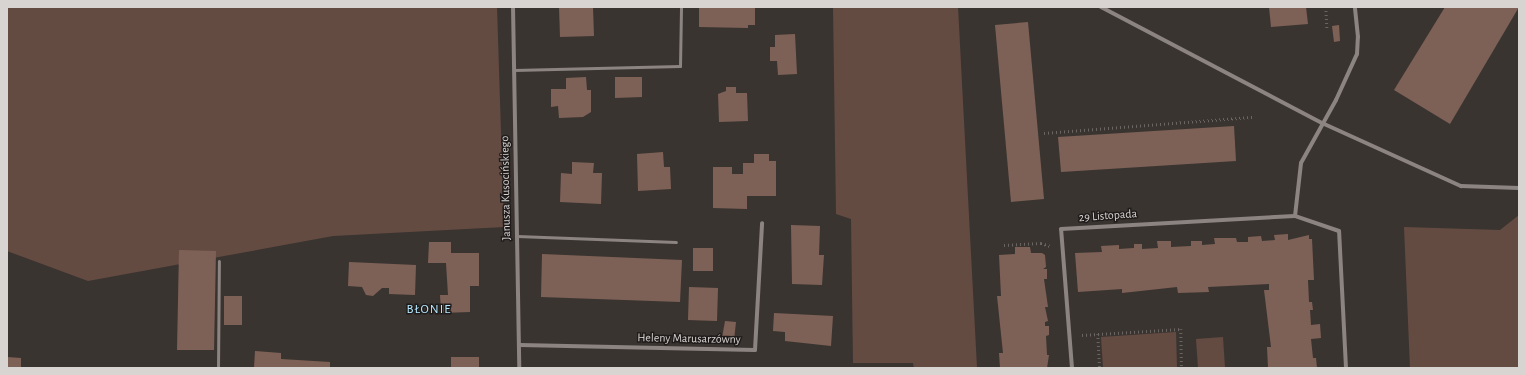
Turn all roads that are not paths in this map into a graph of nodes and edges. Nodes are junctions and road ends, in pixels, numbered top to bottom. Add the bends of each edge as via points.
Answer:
1 (513, 7) edge
2 (681, 7) edge
3 (1101, 7) edge
4 (1355, 7) edge
5 (514, 70) junction
6 (1322, 123) junction
7 (1519, 188) edge
8 (1295, 216) junction
9 (762, 223) dead end
10 (517, 236) junction
11 (676, 242) dead end
12 (219, 261) dead end
13 (520, 345) junction
14 (218, 368) edge
15 (519, 368) edge
16 (1072, 368) edge
17 (1346, 368) edge

1 - 5 street, Janusza Kusocińskiego
2 - 5 lane via 680,66
3 - 6 street
4 - 6 street via 1358,37 1356,54
5 - 10 street, Janusza Kusocińskiego
6 - 7 street via 1461,186
6 - 8 street via 1301,163
8 - 16 street, 29 Listopada via 1061,229
8 - 17 street, 29 Listopada via 1339,231
9 - 13 street, Heleny Marusarzówny via 755,350
10 - 11 lane
10 - 13 street, Janusza Kusocińskiego
12 - 14 lane
13 - 15 street, Janusza Kusocińskiego

